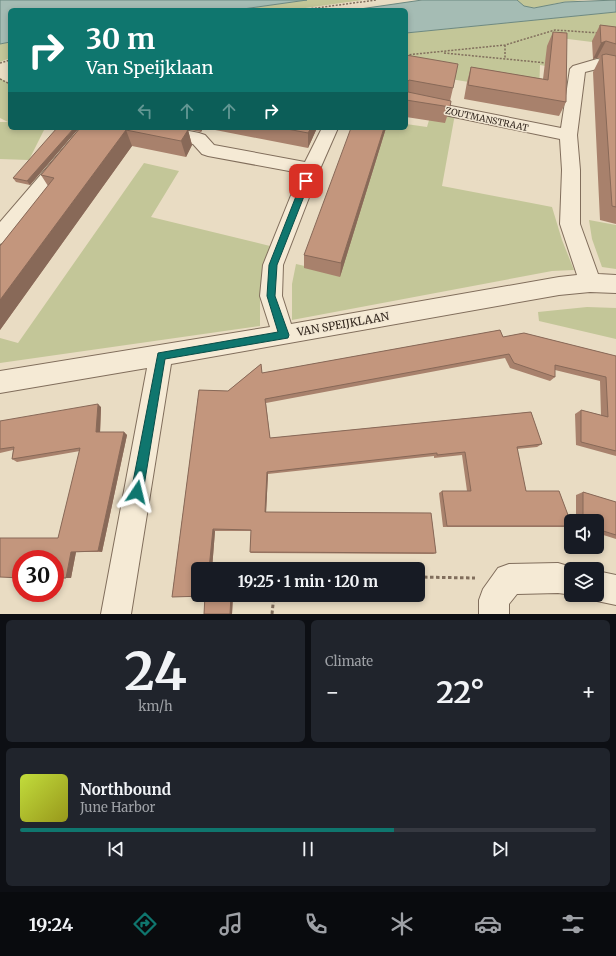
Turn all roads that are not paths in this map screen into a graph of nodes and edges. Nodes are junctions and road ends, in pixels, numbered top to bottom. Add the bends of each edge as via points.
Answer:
1 (616, 67) edge
2 (408, 102) edge
3 (88, 130) edge
4 (157, 130) edge
5 (329, 130) edge
6 (568, 136) junction
7 (311, 169) junction
8 (0, 236) edge
9 (590, 283) junction
10 (616, 284) edge
11 (284, 335) junction
12 (161, 356) junction
13 (0, 382) edge
14 (564, 579) edge
15 (604, 587) edge
16 (616, 590) edge
17 (116, 614) edge
18 (494, 614) edge

1 - 6 street via 597,64 578,69
2 - 6 street, ZOUTMANSTRAAT
3 - 8 street
4 - 7 street via 199,139 208,150
5 - 7 street
6 - 9 street via 571,170 570,224
7 - 11 street via 273,265 271,296
9 - 10 street, VAN SPEIJKLAAN
9 - 11 street, VAN SPEIJKLAAN via 559,286
11 - 12 street, VAN SPEIJKLAAN
12 - 13 street, VAN SPEIJKLAAN
12 - 17 street
14 - 18 street via 509,579 494,600
15 - 16 street

